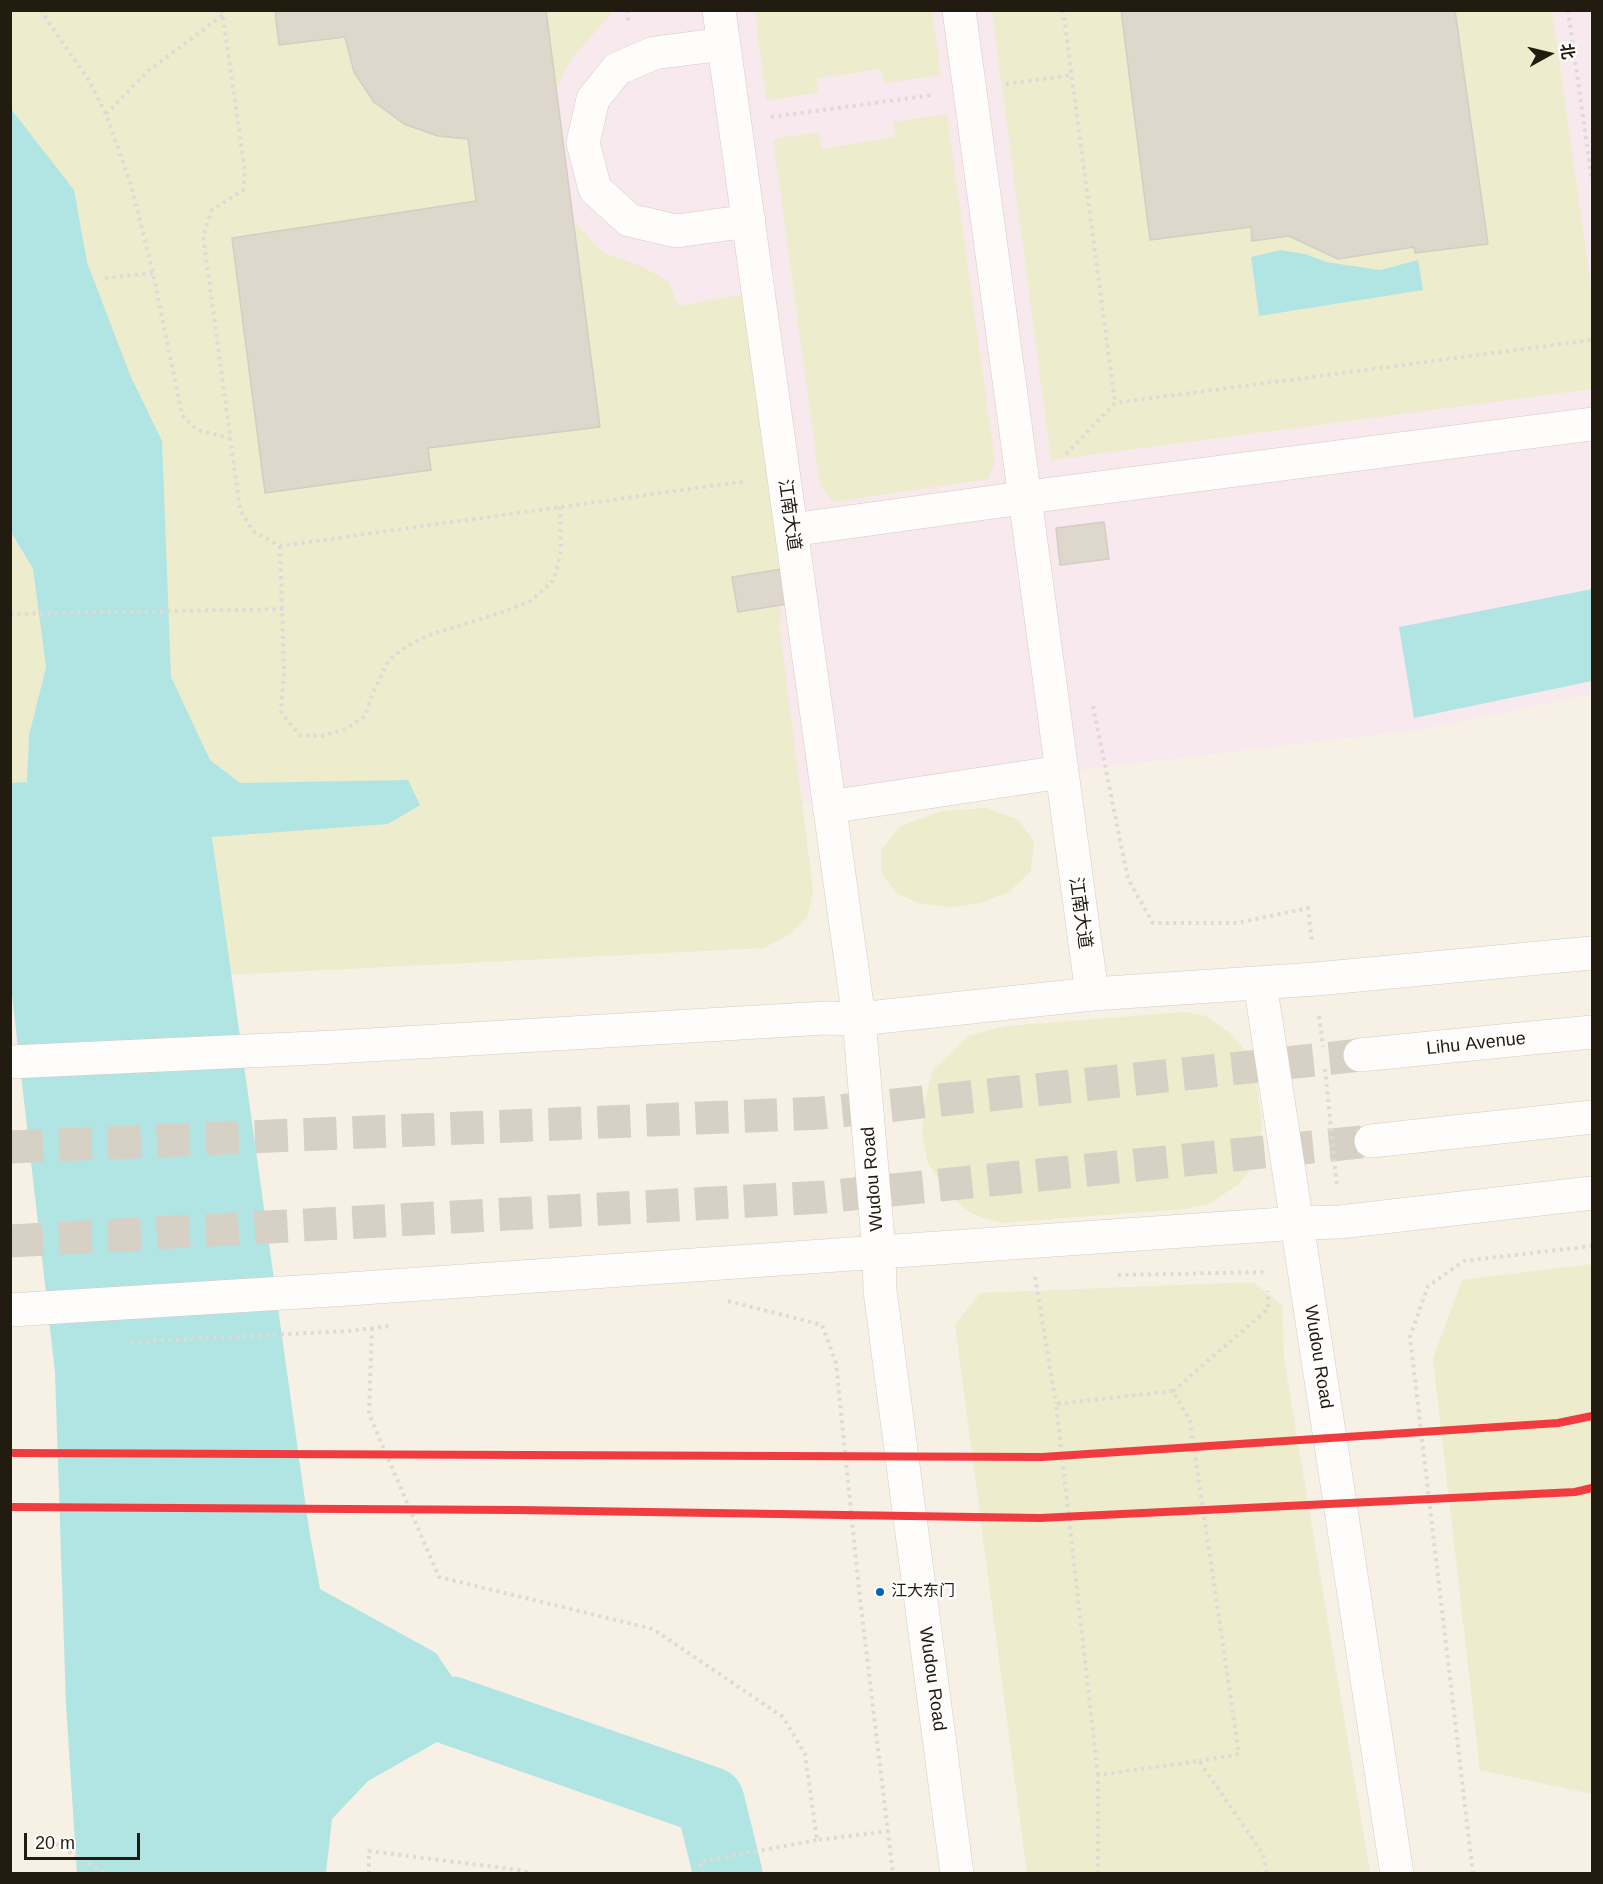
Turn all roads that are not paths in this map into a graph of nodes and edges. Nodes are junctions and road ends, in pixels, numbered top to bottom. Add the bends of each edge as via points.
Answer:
1 (719, 10) edge
2 (959, 10) edge
3 (724, 44) junction
4 (749, 221) junction
5 (1593, 424) edge
6 (1038, 495) junction
7 (791, 530) junction
8 (1061, 772) junction
9 (829, 807) junction
10 (1593, 953) edge
11 (1260, 983) junction
12 (1092, 994) junction
13 (859, 1019) junction
14 (1593, 1032) edge
15 (1360, 1055) tunnel mouth
16 (10, 1062) edge
17 (1593, 1117) edge
18 (1371, 1141) tunnel mouth
19 (1593, 1193) edge
20 (1298, 1223) junction
21 (879, 1252) junction
22 (10, 1310) edge
23 (957, 1874) edge
24 (1397, 1874) edge

1 - 3 main road, 江南大道
2 - 6 main road, 江南大道
3 - 4 main road, 江南大道
3 - 4 main road via 654,53 617,69 593,99 583,143 595,189 629,220 676,231
4 - 7 main road, 江南大道
5 - 6 main road
6 - 7 main road
6 - 8 main road, 江南大道
7 - 9 main road, 江南大道
8 - 9 main road
8 - 12 main road, 江南大道
9 - 13 main road, 江南大道
10 - 11 main road
11 - 12 main road
11 - 20 main road, Wudou Road
12 - 13 main road
13 - 16 main road
13 - 21 main road, Wudou Road
14 - 15 main road, Lihu Avenue
17 - 18 main road
19 - 20 main road via 1340,1222
20 - 21 main road
20 - 24 main road, Wudou Road
21 - 22 main road
21 - 23 main road, Wudou Road via 880,1291

